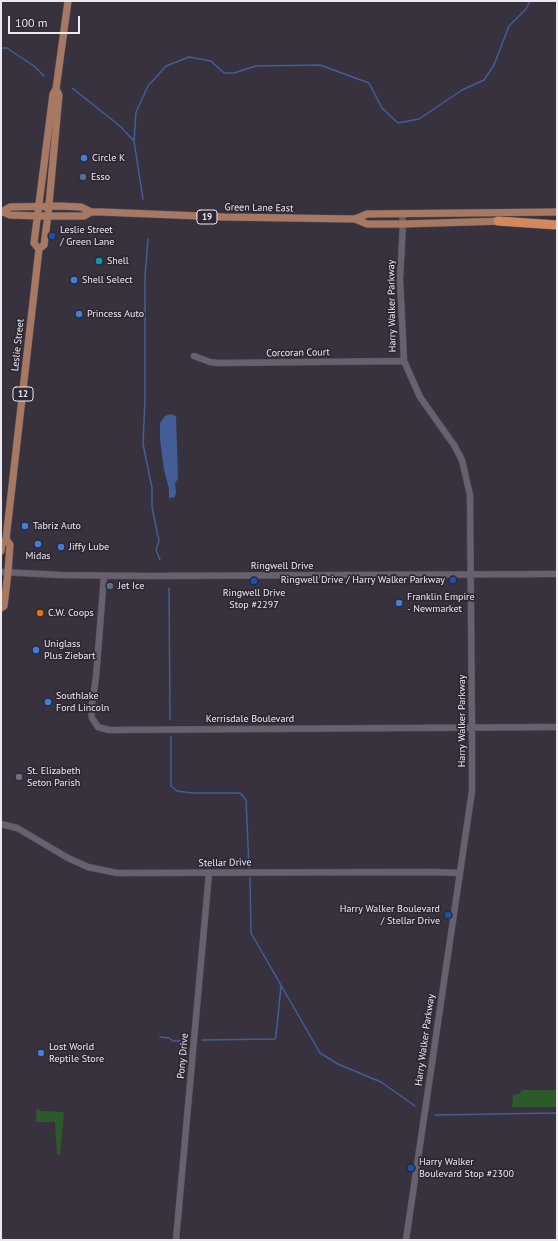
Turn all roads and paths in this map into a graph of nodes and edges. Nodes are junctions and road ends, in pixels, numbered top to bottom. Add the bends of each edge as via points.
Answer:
1 (68, 1) edge
2 (56, 89) junction
3 (39, 207) junction
4 (49, 207) junction
5 (2, 211) edge
6 (90, 212) junction
7 (557, 212) edge
8 (402, 214) junction
9 (48, 215) junction
10 (38, 216) junction
11 (355, 219) junction
12 (498, 221) junction
13 (557, 221) edge
14 (403, 224) junction
15 (557, 225) edge
16 (39, 249) junction
17 (194, 356) dead end
18 (404, 361) junction
19 (6, 539) junction
20 (1, 551) edge
21 (4, 572) edge
22 (557, 574) edge
23 (104, 576) junction
24 (472, 576) junction
25 (1, 608) edge
26 (557, 727) edge
27 (472, 728) junction
28 (1, 824) edge
29 (209, 873) junction
30 (460, 873) junction
31 (176, 1240) edge
32 (406, 1240) edge

1 - 2 main road, Leslie Street / 12
2 - 3 main road, Leslie Street / 12 via 53,94
2 - 4 main road, Leslie Street / 12 via 59,94
3 - 4 main road, Green Lane East / 19
3 - 5 main road, Green Lane East / 19 via 10,207
3 - 10 main road, Leslie Street / 12
4 - 6 main road, Green Lane East / 19 via 81,207
4 - 9 main road, Leslie Street / 12
5 - 10 main road, Green Lane East / 19 via 10,215
6 - 9 main road, Green Lane East / 19 via 84,216
6 - 11 main road, Green Lane East / 19
7 - 8 main road, Green Lane East / 19
8 - 11 main road, Green Lane East / 19 via 367,214
8 - 14 street, Harry Walker Parkway
9 - 10 main road, Green Lane East / 19
9 - 16 main road, Leslie Street / 12 via 44,245
10 - 16 main road, Leslie Street / 12 via 34,243
11 - 14 main road, Green Lane East / 19 via 367,224
12 - 13 main road, Green Lane East / 19
12 - 14 main road, Green Lane East / 19
12 - 15 highway
14 - 18 street, Harry Walker Parkway via 400,279
16 - 19 main road, Leslie Street / 12
17 - 18 street, Corcoran Court via 219,364
18 - 24 street, Harry Walker Parkway via 420,396 462,460 470,495
19 - 20 main road, Leslie Street / 12
19 - 21 main road, Leslie Street / 12 via 10,545
21 - 23 street, Ringwell Drive
21 - 25 main road, Leslie Street / 12 via 4,606
22 - 24 street, Ringwell Drive
23 - 24 street, Ringwell Drive
23 - 27 street, Kerrisdale Boulevard via 91,710 92,718 98,727 109,730
24 - 27 street, Harry Walker Parkway
26 - 27 street, Kerrisdale Boulevard
27 - 30 street, Harry Walker Parkway via 472,790
28 - 29 street, Stellar Drive via 21,830 88,867 117,873
29 - 30 street, Stellar Drive
29 - 31 street, Pony Drive
30 - 32 street, Harry Walker Parkway

